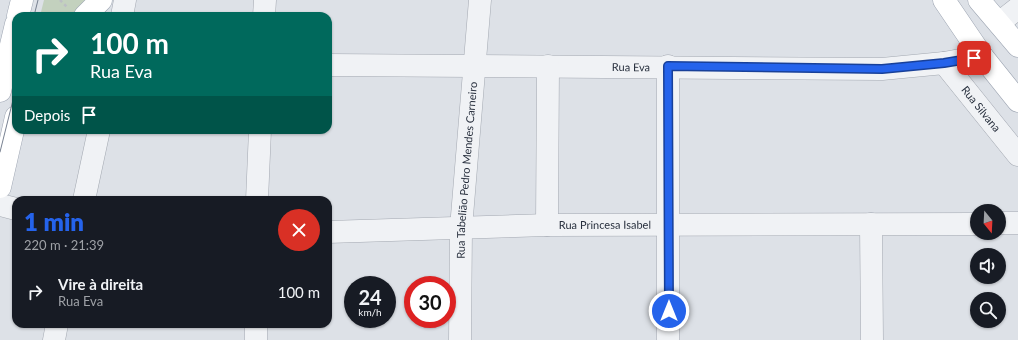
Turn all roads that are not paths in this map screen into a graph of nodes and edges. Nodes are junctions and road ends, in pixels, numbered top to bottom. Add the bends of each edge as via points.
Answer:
1 (22, 0) edge
2 (101, 0) edge
3 (125, 0) edge
4 (265, 0) edge
5 (480, 0) edge
6 (944, 0) edge
7 (979, 0) edge
8 (1018, 8) edge
9 (19, 12) edge
10 (89, 12) edge
11 (123, 12) edge
12 (264, 12) edge
13 (999, 23) junction
14 (12, 36) edge
15 (1018, 46) edge
16 (982, 56) junction
17 (944, 63) junction
18 (3, 64) edge
19 (332, 66) edge
20 (475, 66) junction
21 (548, 66) junction
22 (668, 66) junction
23 (0, 91) edge
24 (1018, 101) edge
25 (12, 134) edge
26 (98, 134) edge
27 (260, 134) edge
28 (1018, 155) edge
29 (0, 187) edge
30 (85, 196) edge
31 (257, 196) edge
32 (0, 205) edge
33 (12, 207) edge
34 (1006, 223) edge
35 (1018, 223) edge
36 (669, 224) junction
37 (871, 224) junction
38 (970, 224) edge
39 (547, 225) junction
40 (462, 228) junction
41 (332, 232) edge
42 (56, 328) edge
43 (256, 328) edge
44 (54, 340) edge
45 (256, 340) edge
46 (460, 340) edge
47 (668, 340) edge
48 (872, 340) edge

1 - 9 main road
2 - 10 main road
3 - 11 street
4 - 12 street
5 - 20 street, Rua Tabelião Pedro Mendes Carneiro
6 - 16 main road
7 - 13 main road
8 - 13 street
13 - 15 main road
14 - 18 main road
16 - 17 street, Rua Eva
16 - 24 main road
17 - 22 street, Rua Eva via 882,69
17 - 28 street, Rua Silvana
18 - 23 main road
19 - 20 street, Rua Eva
20 - 21 street, Rua Eva
20 - 40 street, Rua Tabelião Pedro Mendes Carneiro
21 - 22 street, Rua Eva
21 - 39 street
22 - 36 street
25 - 29 main road
26 - 30 street
27 - 31 street
32 - 33 street
34 - 35 street
36 - 37 street, Rua Princesa Isabel
36 - 39 street, Rua Princesa Isabel
36 - 47 street
37 - 38 street, Rua Princesa Isabel
37 - 48 street
39 - 40 street, Rua Princesa Isabel
40 - 41 street, Rua Princesa Isabel
40 - 46 street, Rua Tabelião Pedro Mendes Carneiro
42 - 44 street
43 - 45 street

